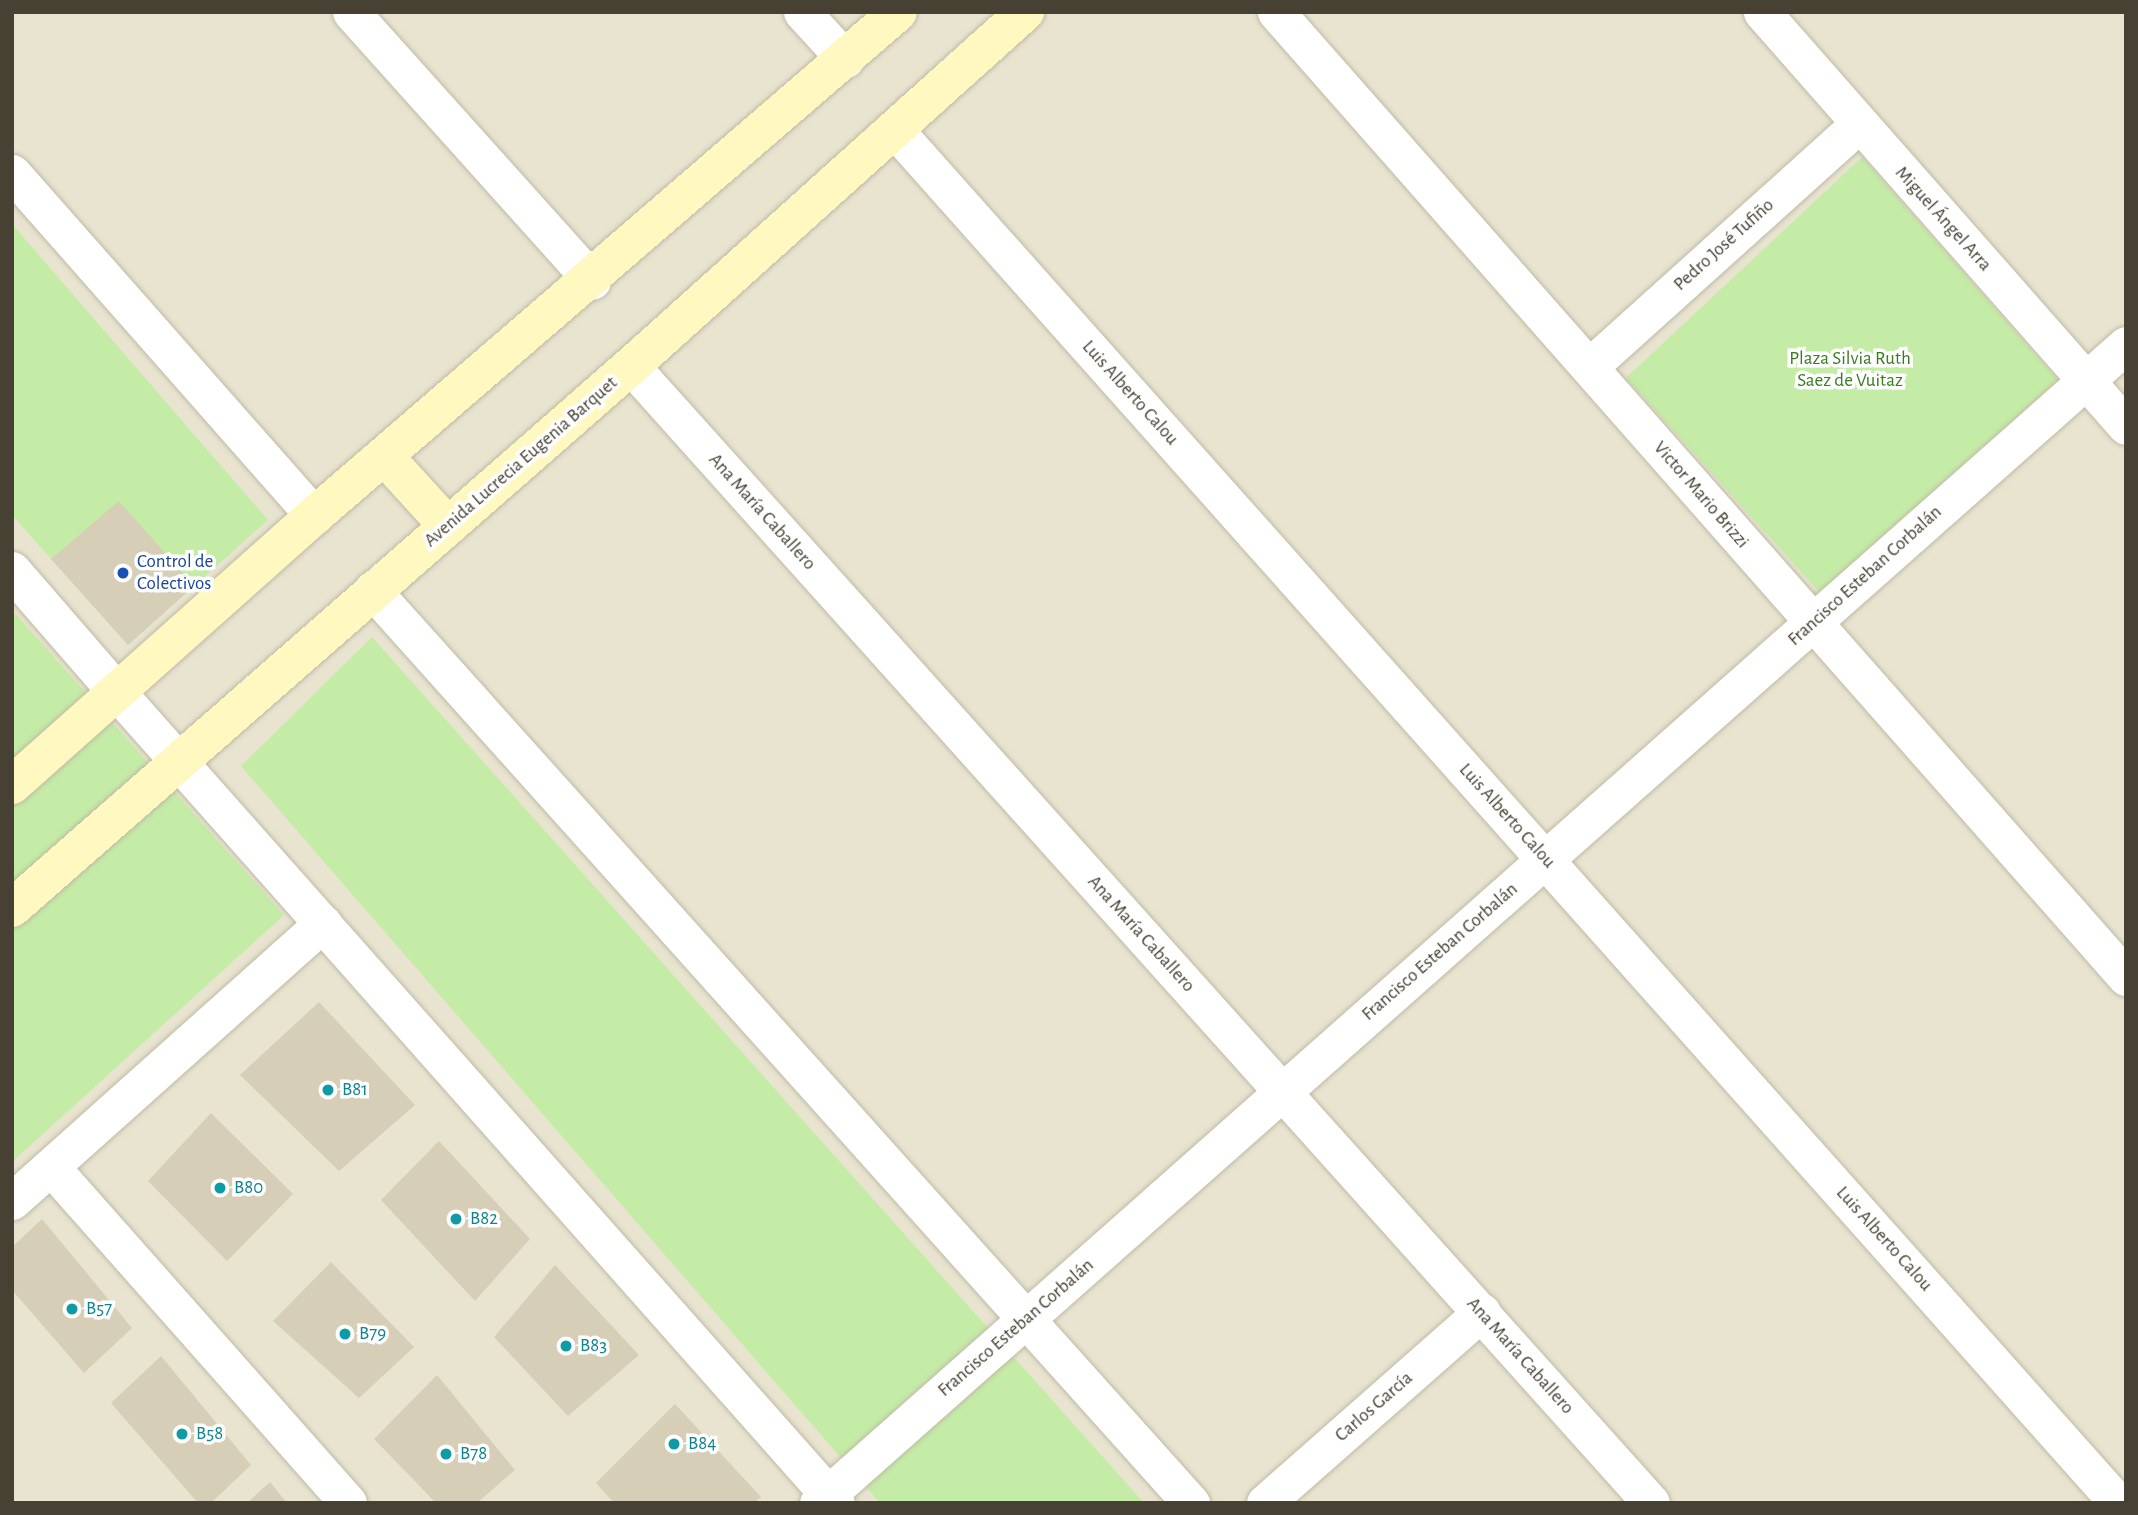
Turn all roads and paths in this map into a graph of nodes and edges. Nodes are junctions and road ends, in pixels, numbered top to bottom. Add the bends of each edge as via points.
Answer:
1 (351, 12) edge
2 (802, 12) edge
3 (898, 12) edge
4 (1025, 12) edge
5 (1276, 12) edge
6 (1762, 12) edge
7 (845, 59) junction
8 (1859, 124) junction
9 (895, 130) junction
10 (12, 173) edge
11 (592, 281) junction
12 (2126, 345) edge
13 (631, 366) junction
14 (1589, 367) junction
15 (2086, 381) junction
16 (2126, 426) edge
17 (384, 456) junction
18 (314, 516) junction
19 (448, 526) junction
20 (12, 571) edge
21 (372, 590) junction
22 (1813, 622) junction
23 (116, 691) junction
24 (180, 760) junction
25 (12, 785) edge
26 (1546, 859) junction
27 (12, 908) edge
28 (323, 923) junction
29 (2126, 977) edge
30 (1283, 1091) junction
31 (51, 1167) junction
32 (12, 1201) edge
33 (1482, 1312) junction
34 (1024, 1320) junction
35 (827, 1500) edge
36 (348, 1503) edge
37 (1191, 1503) edge
38 (1265, 1503) edge
39 (1651, 1503) edge
40 (2119, 1503) edge

1 - 11 street
2 - 7 street
3 - 7 main road
4 - 9 main road, Avenida Lucrecia Eugenia Barquet
5 - 14 street, Victor Mario Brizzi
6 - 8 street, Miguel Ángel Arra
7 - 11 main road
8 - 14 street, Pedro José Tufiño
8 - 15 street, Miguel Ángel Arra
9 - 13 main road, Avenida Lucrecia Eugenia Barquet
9 - 26 street, Luis Alberto Calou
10 - 18 street
11 - 17 main road
12 - 15 street, Francisco Esteban Corbalán
13 - 19 main road, Avenida Lucrecia Eugenia Barquet
13 - 30 street, Ana María Caballero
14 - 22 street, Victor Mario Brizzi
15 - 16 street, Miguel Ángel Arra
15 - 22 street, Francisco Esteban Corbalán
17 - 18 main road
17 - 19 main road
18 - 23 main road
19 - 21 main road, Avenida Lucrecia Eugenia Barquet
20 - 23 street
21 - 24 main road, Avenida Lucrecia Eugenia Barquet
21 - 34 street
22 - 26 street, Francisco Esteban Corbalán
22 - 29 street, Victor Mario Brizzi
23 - 24 street
23 - 25 main road
24 - 27 main road, Avenida Lucrecia Eugenia Barquet
24 - 28 street
26 - 30 street, Francisco Esteban Corbalán
26 - 40 street, Luis Alberto Calou
28 - 31 street
28 - 35 street
30 - 33 street, Ana María Caballero
30 - 34 street, Francisco Esteban Corbalán
31 - 32 street
31 - 36 street
33 - 38 street, Carlos García
33 - 39 street, Ana María Caballero
34 - 35 street, Francisco Esteban Corbalán
34 - 37 street

